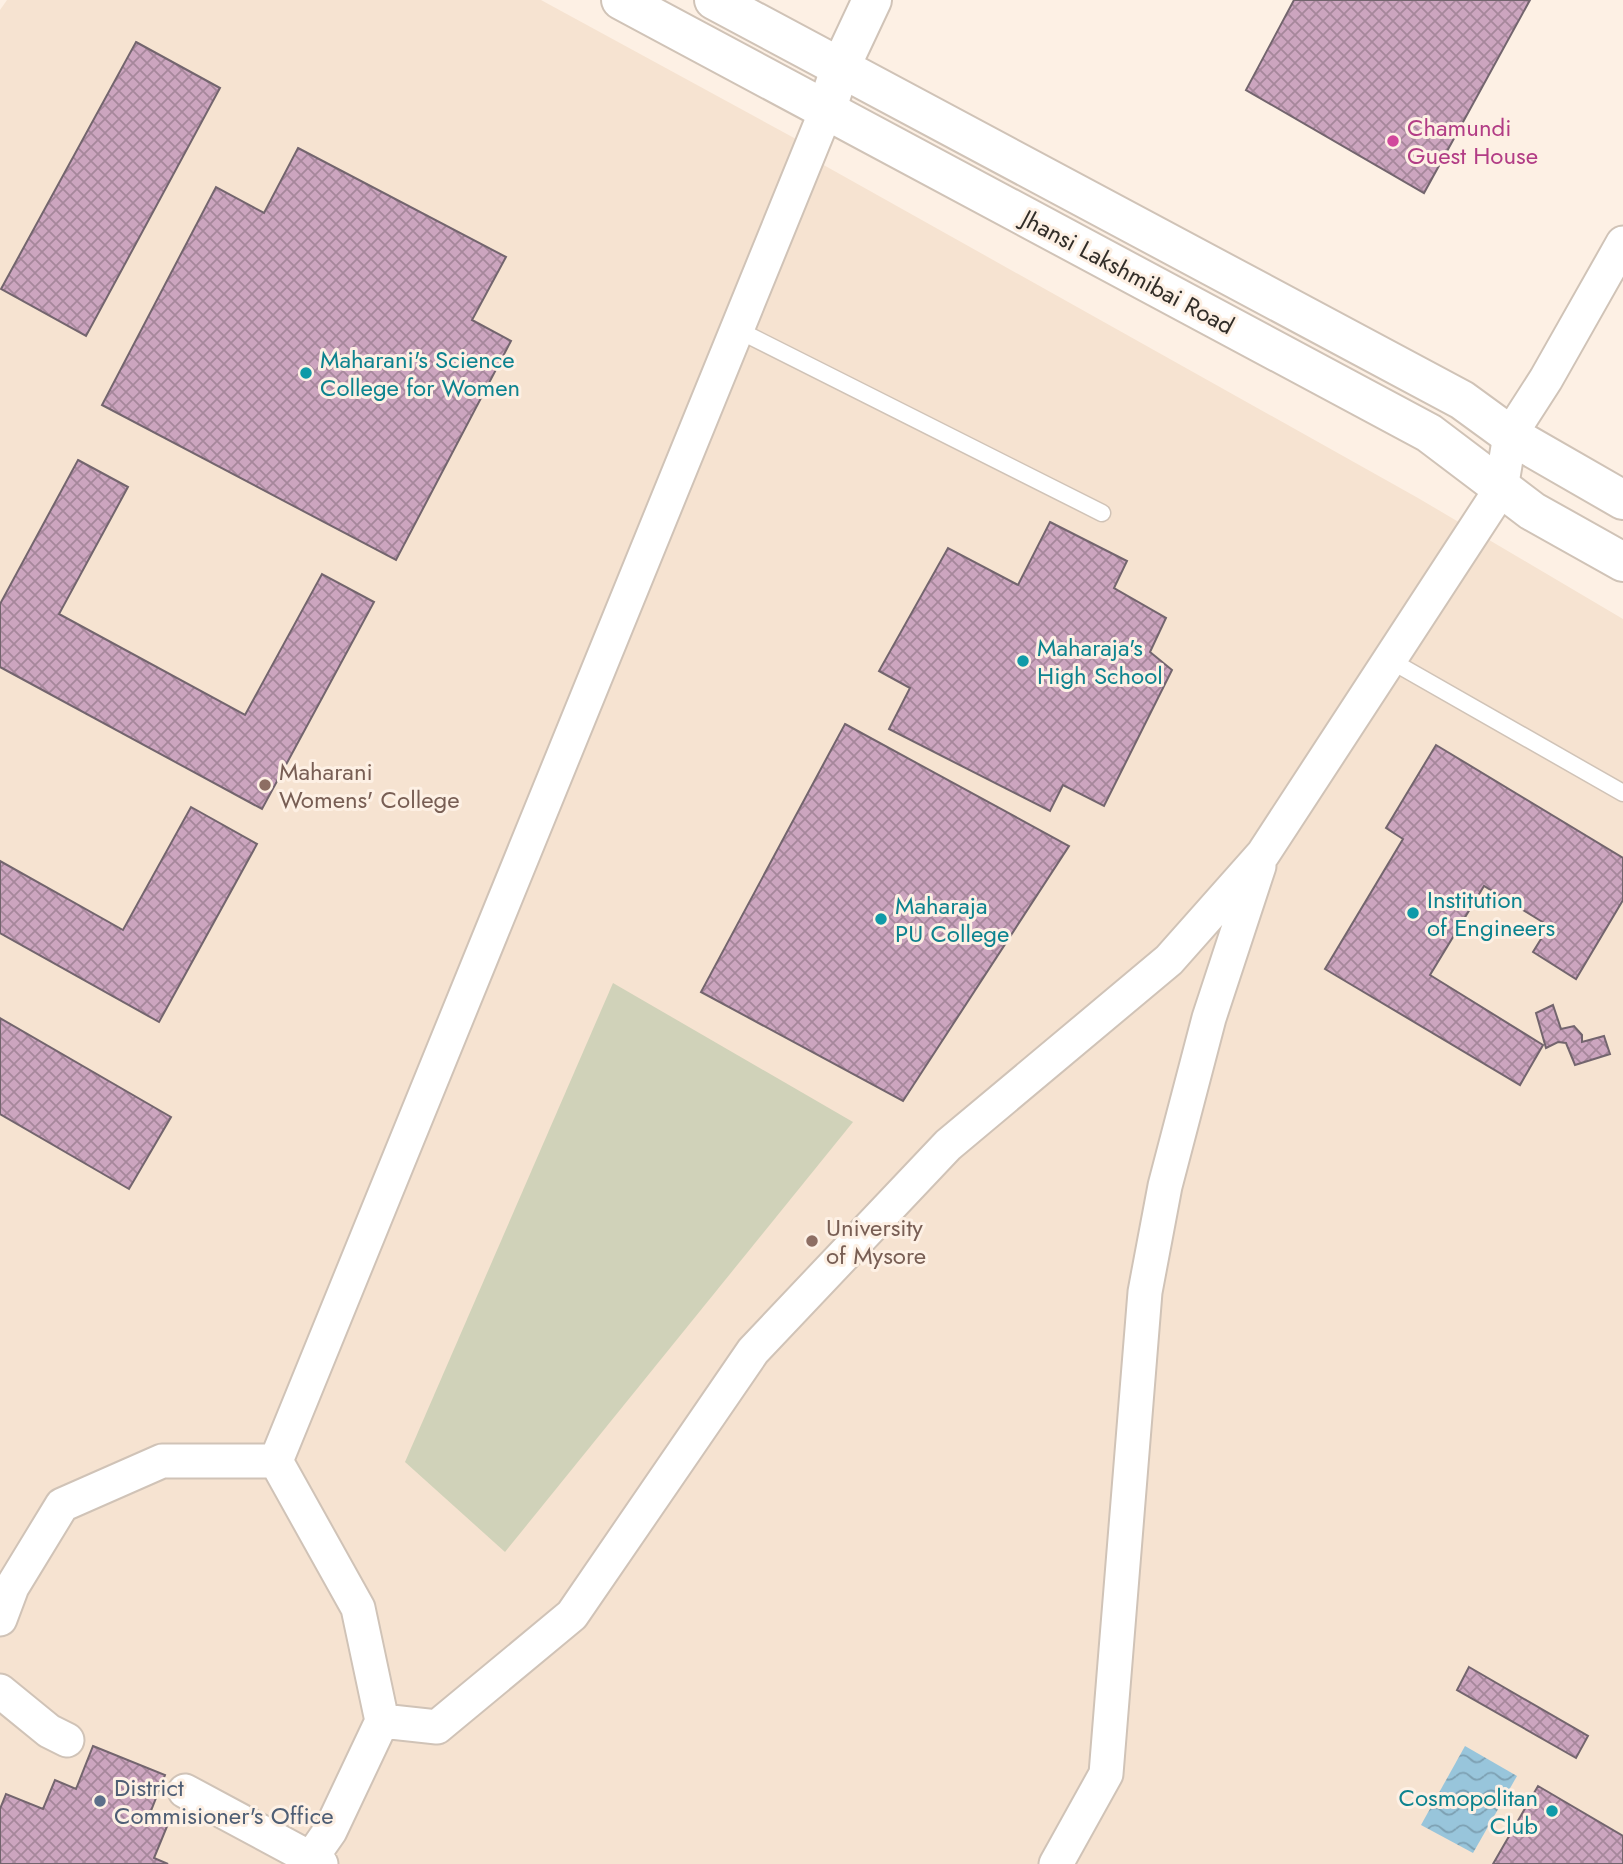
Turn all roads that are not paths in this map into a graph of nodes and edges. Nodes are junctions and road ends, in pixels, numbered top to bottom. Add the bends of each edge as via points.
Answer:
1 (621, 0) edge
2 (714, 0) edge
3 (872, 0) edge
4 (841, 65) junction
5 (826, 111) junction
6 (1623, 243) edge
7 (738, 330) junction
8 (1510, 435) junction
9 (1501, 489) junction
10 (1623, 500) edge
11 (1102, 513) dead end
12 (1623, 562) edge
13 (1388, 659) junction
14 (1623, 793) edge
15 (1263, 854) junction
16 (276, 1461) junction
17 (6, 1584) edge
18 (0, 1619) edge
19 (0, 1691) edge
20 (382, 1721) junction
21 (67, 1740) dead end
22 (185, 1791) dead end
23 (312, 1862) edge
24 (1056, 1864) edge

1 - 5 main road, Jhansi Lakshmibai Road
2 - 4 main road, Jhansi Lakshmibai Road
3 - 4 main road
4 - 5 main road
4 - 8 main road, Jhansi Lakshmibai Road via 1462,400
5 - 7 street
5 - 9 main road, Jhansi Lakshmibai Road via 1429,433
6 - 8 street
7 - 11 lane
7 - 16 street
8 - 9 street
8 - 10 main road, Jhansi Lakshmibai Road
9 - 12 main road, Jhansi Lakshmibai Road
9 - 13 street
13 - 14 lane
13 - 15 street
15 - 20 street via 1169,960 948,1145 753,1351 572,1615 437,1727
15 - 24 street via 1205,1031 1165,1186 1145,1292 1106,1774
16 - 17 street via 162,1461 62,1505
16 - 20 street via 358,1608
17 - 18 street
19 - 21 street
20 - 23 street
22 - 23 street

